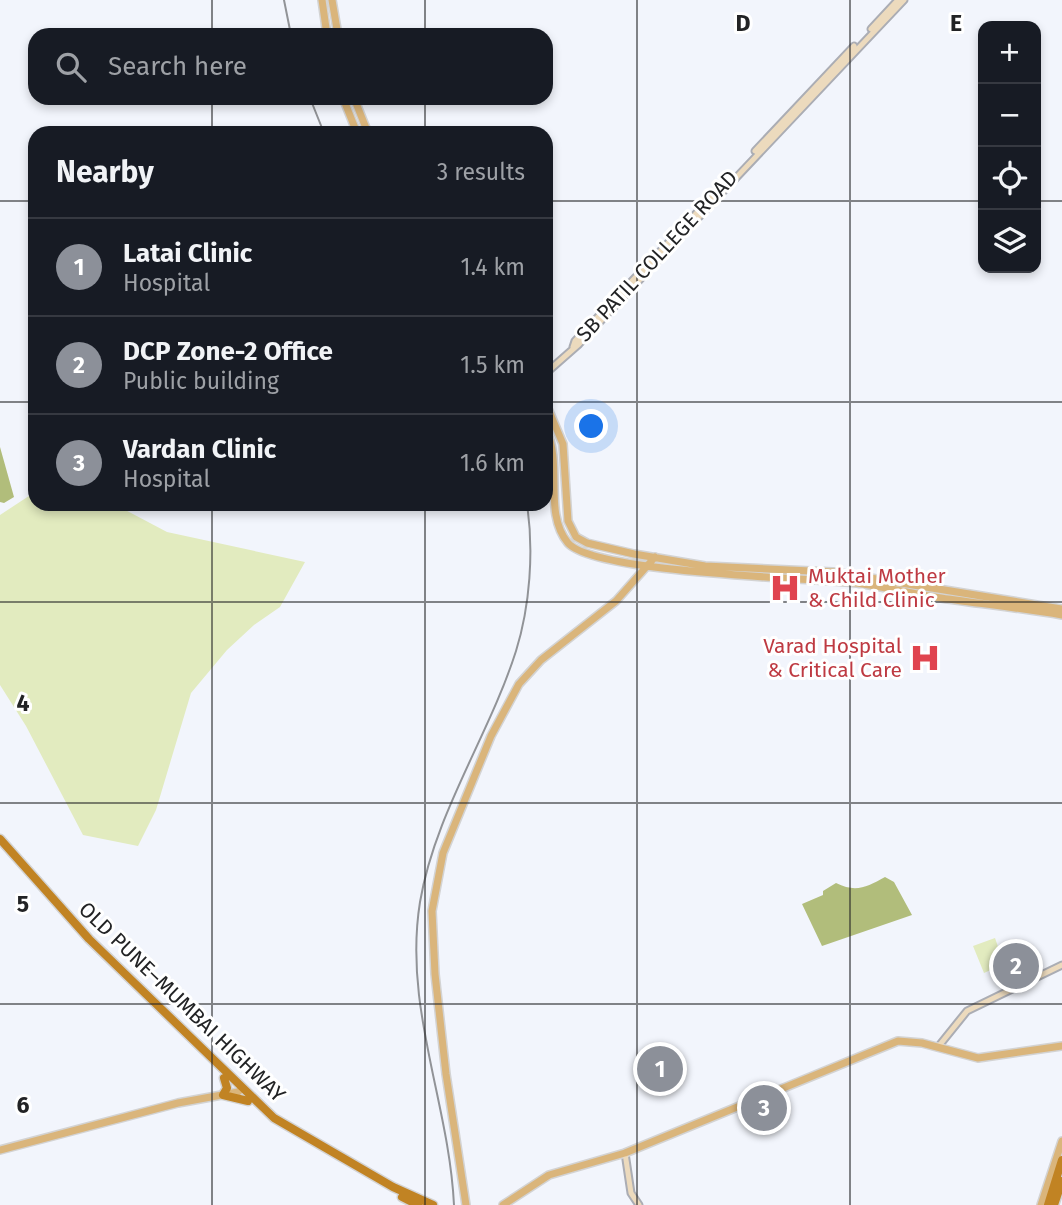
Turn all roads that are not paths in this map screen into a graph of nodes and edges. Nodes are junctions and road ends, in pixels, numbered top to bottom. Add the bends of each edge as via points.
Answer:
1 (321, 0) edge
2 (332, 0) edge
3 (898, 0) edge
4 (904, 0) edge
5 (326, 28) edge
6 (337, 28) edge
7 (346, 105) edge
8 (357, 105) edge
9 (353, 126) edge
10 (365, 126) edge
11 (573, 348) junction
12 (553, 367) edge
13 (553, 420) edge
14 (553, 449) edge
15 (655, 557) junction
16 (649, 565) junction
17 (1062, 609) edge
18 (1039, 611) junction
19 (1062, 615) edge
20 (1038, 621) dead end
21 (0, 839) edge
22 (0, 845) edge
23 (1062, 965) edge
24 (1062, 1046) edge
25 (939, 1048) junction
26 (224, 1078) junction
27 (240, 1090) junction
28 (223, 1095) junction
29 (248, 1101) junction
30 (1062, 1141) edge
31 (0, 1150) edge
32 (625, 1153) junction
33 (1062, 1160) edge
34 (1062, 1181) edge
35 (415, 1204) edge
36 (433, 1205) edge
37 (466, 1205) edge
38 (503, 1205) edge
39 (639, 1205) edge
40 (1041, 1205) edge
41 (1048, 1205) edge
42 (1055, 1205) edge

1 - 5 main road
2 - 6 main road
3 - 11 street, SB PATIL COLLEGE ROAD
4 - 11 street, SB PATIL COLLEGE ROAD
7 - 9 main road
8 - 10 main road
11 - 12 street
13 - 15 main road via 564,444 567,513 576,537 597,546
14 - 16 main road via 558,525 568,542 596,555
15 - 16 main road
15 - 17 main road via 724,568 844,574
16 - 18 main road via 722,576 860,584
16 - 37 main road via 611,606 541,660 519,684 451,830 435,888 432,935
18 - 19 main road
18 - 20 main road
21 - 27 highway, OLD PUNE–MUMBAI HIGHWAY via 89,939
22 - 26 highway, OLD PUNE–MUMBAI HIGHWAY via 89,944
23 - 25 street via 967,1011
24 - 25 main road via 978,1058
25 - 32 main road via 908,1041 886,1045
26 - 27 highway, OLD PUNE–MUMBAI HIGHWAY
26 - 28 highway via 228,1088
27 - 28 main road
27 - 29 highway, OLD PUNE–MUMBAI HIGHWAY
27 - 36 highway, OLD PUNE–MUMBAI HIGHWAY via 274,1118
28 - 29 highway
28 - 31 main road via 111,1119
29 - 35 highway, OLD PUNE–MUMBAI HIGHWAY via 276,1124
30 - 40 main road
32 - 38 main road via 549,1175
32 - 39 street via 631,1193
33 - 41 highway
34 - 42 highway

